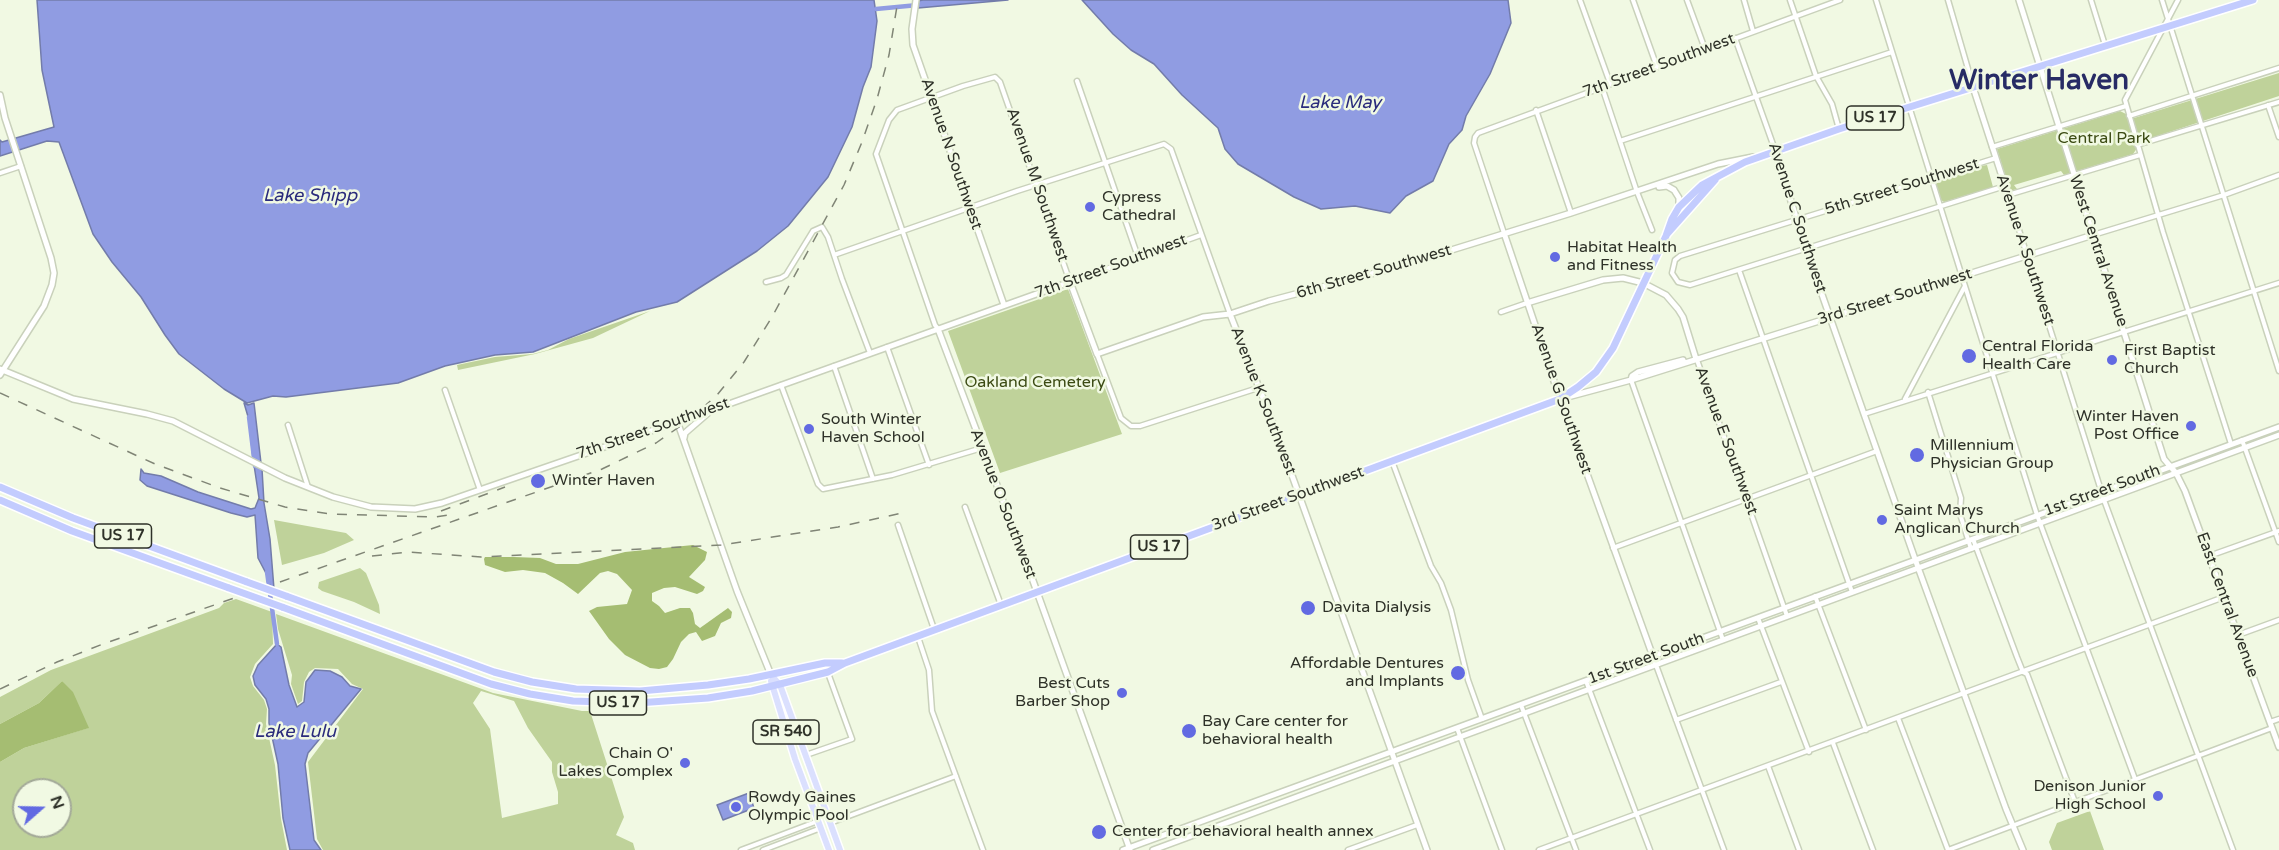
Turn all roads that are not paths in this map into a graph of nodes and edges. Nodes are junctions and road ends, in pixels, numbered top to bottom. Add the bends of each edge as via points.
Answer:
1 (916, 0) edge
2 (1580, 0) edge
3 (1633, 0) edge
4 (1686, 0) edge
5 (1744, 0) edge
6 (1791, 0) edge
7 (1840, 0) edge
8 (1876, 0) edge
9 (1948, 0) edge
10 (2019, 0) edge
11 (2091, 0) edge
12 (2162, 0) edge
13 (2178, 0) edge
14 (2253, 0) edge
15 (1796, 15) junction
16 (2169, 22) junction
17 (2163, 28) junction
18 (1753, 31) junction
19 (1735, 38) junction
20 (2106, 46) junction
21 (1705, 49) junction
22 (1892, 52) junction
23 (2040, 66) junction
24 (1657, 67) junction
25 (2279, 68) edge
26 (1816, 76) junction
27 (1077, 81) dead end
28 (1610, 83) junction
29 (1602, 87) junction
30 (1974, 87) junction
31 (0, 95) edge
32 (1755, 96) junction
33 (2192, 96) junction
34 (931, 98) junction
35 (2279, 102) edge
36 (2268, 105) junction
37 (2126, 106) junction
38 (1910, 107) junction
39 (1536, 110) junction
40 (2129, 116) junction
41 (2202, 125) junction
42 (2059, 126) junction
43 (1839, 129) junction
44 (1478, 133) joint
45 (2279, 137) edge
46 (1620, 141) junction
47 (2137, 145) junction
48 (1992, 147) junction
49 (1775, 150) junction
50 (2140, 155) junction
51 (1759, 156) junction
52 (1996, 158) junction
53 (1104, 162) junction
54 (20, 164) junction
55 (0, 173) edge
56 (2074, 175) junction
57 (2279, 175) edge
58 (1931, 177) junction
59 (1717, 178) junction
60 (1037, 184) junction
61 (2005, 186) junction
62 (1652, 187) junction
63 (1637, 192) junction
64 (2008, 195) junction
65 (2224, 195) junction
66 (1941, 206) junction
67 (1679, 207) junction
68 (969, 208) junction
69 (1571, 213) junction
70 (2158, 214) junction
71 (1798, 219) junction
72 (1652, 230) dead end
73 (902, 231) junction
74 (1504, 233) junction
75 (1201, 235) junction
76 (2093, 235) junction
77 (1666, 236) junction
78 (1806, 249) junction
79 (834, 255) junction
80 (2027, 256) junction
81 (1138, 257) junction
82 (1738, 270) junction
83 (1962, 276) junction
84 (766, 282) dead end
85 (1070, 282) junction
86 (1643, 283) junction
87 (2279, 283) edge
88 (1965, 286) junction
89 (2254, 291) junction
90 (1527, 303) junction
91 (1004, 306) junction
92 (2188, 310) junction
93 (1501, 312) dead end
94 (1230, 314) junction
95 (1830, 317) junction
96 (938, 329) junction
97 (2124, 331) junction
98 (1763, 338) junction
99 (887, 347) junction
100 (2058, 352) junction
101 (870, 353) junction
102 (1097, 354) junction
103 (1696, 359) junction
104 (834, 365) junction
105 (2279, 371) edge
106 (1, 372) edge
107 (1992, 373) junction
108 (1631, 380) junction
109 (0, 384) edge
110 (781, 385) junction
111 (1258, 388) junction
112 (445, 390) dead end
113 (1928, 392) junction
114 (1560, 399) junction
115 (1905, 399) junction
116 (711, 409) junction
117 (1864, 414) junction
118 (677, 421) junction
119 (288, 425) dead end
120 (2279, 427) edge
121 (2279, 435) edge
122 (684, 440) junction
123 (2242, 440) junction
124 (2230, 444) junction
125 (982, 448) junction
126 (2244, 448) junction
127 (1877, 451) junction
128 (1392, 460) junction
129 (929, 465) junction
130 (2169, 466) junction
131 (2176, 473) junction
132 (1811, 475) junction
133 (873, 479) junction
134 (0, 487) edge
135 (309, 488) junction
136 (480, 490) junction
137 (2101, 491) junction
138 (1299, 496) junction
139 (1746, 499) junction
140 (0, 500) edge
141 (2104, 500) junction
142 (965, 507) dead end
143 (2037, 515) junction
144 (1682, 523) junction
145 (2040, 523) junction
146 (898, 525) dead end
147 (2277, 532) edge
148 (1970, 539) junction
149 (2279, 542) edge
150 (1613, 548) junction
151 (1973, 548) junction
152 (2209, 556) junction
153 (1915, 560) junction
154 (1918, 568) junction
155 (1849, 583) junction
156 (1852, 592) junction
157 (1037, 593) junction
158 (1815, 596) junction
159 (2224, 597) junction
160 (1818, 605) junction
161 (1002, 606) junction
162 (1784, 608) junction
163 (1787, 616) junction
164 (1758, 617) junction
165 (2279, 620) edge
166 (2150, 625) junction
167 (1761, 626) junction
168 (935, 631) junction
169 (1720, 631) junction
170 (2238, 635) junction
171 (918, 637) junction
172 (1723, 640) junction
173 (2086, 649) junction
174 (1653, 656) junction
175 (845, 663) junction
176 (1656, 665) junction
177 (828, 672) junction
178 (2023, 672) junction
179 (771, 675) junction
180 (1586, 681) junction
181 (1781, 682) junction
182 (780, 685) junction
183 (771, 687) junction
184 (1590, 689) junction
185 (1964, 694) junction
186 (1521, 705) junction
187 (1525, 712) junction
188 (1898, 718) junction
189 (1482, 719) junction
190 (2279, 719) edge
191 (1676, 720) junction
192 (2271, 725) junction
193 (1457, 728) junction
194 (1866, 730) junction
195 (1461, 736) junction
196 (1833, 742) junction
197 (2279, 747) edge
198 (1392, 752) junction
199 (1809, 752) junction
200 (805, 755) junction
201 (2199, 756) junction
202 (1394, 761) junction
203 (1768, 766) junction
204 (956, 776) junction
205 (2135, 779) junction
206 (1702, 790) junction
207 (2075, 802) junction
208 (1636, 814) junction
209 (819, 821) junction
210 (830, 824) junction
211 (1417, 825) junction
212 (2013, 825) junction
213 (821, 828) junction
214 (1572, 838) junction
215 (751, 848) edge
216 (1127, 849) edge
217 (741, 850) edge
218 (763, 850) edge
219 (829, 850) edge
220 (840, 850) edge
221 (983, 850) edge
222 (1153, 850) edge
223 (1348, 850) edge
224 (1427, 850) edge
225 (1502, 850) edge
226 (1539, 850) edge
227 (1576, 850) edge
228 (1650, 850) edge
229 (1724, 850) edge
230 (1799, 850) edge
231 (1873, 850) edge
232 (1948, 850) edge
233 (2024, 850) edge
234 (2233, 850) edge

1 - 34 street, Avenue N Southwest via 913,45
2 - 28 street
3 - 24 street
4 - 21 street
5 - 18 street
6 - 15 street
7 - 15 street, 7th Street Southwest
8 - 22 street
9 - 30 street, Avenue A Southwest
10 - 23 street, West Central Avenue
11 - 20 street
12 - 16 street
13 - 16 street
14 - 16 highway, US 17
15 - 18 street, 7th Street Southwest
15 - 26 street
16 - 17 highway, US 17
16 - 33 street
17 - 20 highway, US 17
17 - 37 street via 2126,96
18 - 19 street, 7th Street Southwest
19 - 21 street, 7th Street Southwest
19 - 32 street, Avenue C Southwest
20 - 23 highway, US 17
21 - 24 street, 7th Street Southwest
22 - 26 street
22 - 38 street
23 - 30 highway, 6th Street Southwest / US 17
23 - 42 street, West Central Avenue
24 - 28 street, 7th Street Southwest
25 - 33 street
26 - 32 street
26 - 43 street
27 - 53 street
28 - 29 street, 7th Street Southwest
29 - 39 street, 7th Street Southwest
29 - 46 street
30 - 38 highway, 6th Street Southwest / US 17
30 - 48 street, Avenue A Southwest
31 - 54 street
32 - 46 street
32 - 49 street, Avenue C Southwest
33 - 40 street
33 - 41 street
34 - 60 street, Avenue M Southwest via 998,79
34 - 68 street, Avenue N Southwest
34 - 73 street, Avenue O Southwest via 897,110 876,149
35 - 36 street
36 - 41 street
36 - 45 street
37 - 40 street
37 - 42 street, 5th Street Southwest
38 - 43 highway, 6th Street Southwest / US 17
38 - 58 street
39 - 44 street, 7th Street Southwest
39 - 69 street
40 - 47 street
41 - 47 street
41 - 65 street
42 - 48 street, 5th Street Southwest
42 - 56 street, West Central Avenue
43 - 49 highway, 6th Street Southwest / US 17
44 - 74 street, Avenue G Southwest via 1474,143
46 - 63 street
47 - 50 street
48 - 52 street, Avenue A Southwest
49 - 51 highway, 6th Street Southwest / US 17
49 - 71 street, Avenue C Southwest
50 - 56 street
50 - 70 street
51 - 59 highway, US 17
51 - 62 street, 6th Street Southwest via 1718,164
52 - 58 street, 5th Street Southwest
52 - 61 street, Avenue A Southwest
53 - 60 street
53 - 75 street, Avenue K Southwest via 1165,144 1171,150
53 - 81 street
54 - 55 street
54 - 106 street via 51,258 54,280 41,311
56 - 64 street
56 - 76 street, West Central Avenue
57 - 65 street
58 - 66 street
58 - 71 street, 5th Street Southwest
59 - 67 highway, US 17 via 1702,185
59 - 77 highway, US 17
60 - 68 street
60 - 85 street, Avenue M Southwest
61 - 64 street, Avenue A Southwest
61 - 66 street
62 - 63 street, 6th Street Southwest
62 - 67 street via 1667,186 1674,190
63 - 69 street, 6th Street Southwest
63 - 72 street
64 - 80 street, Avenue A Southwest
65 - 70 street
65 - 89 street
66 - 78 street
66 - 83 street
67 - 77 highway, US 17
68 - 73 street
68 - 91 street, Avenue N Southwest
69 - 74 street, 6th Street Southwest
70 - 76 street
70 - 92 street
71 - 78 street, Avenue C Southwest
71 - 82 street, 5th Street Southwest via 1680,256 1672,273 1674,279 1690,285
73 - 79 street
73 - 96 street, Avenue O Southwest
74 - 90 street, Avenue G Southwest
74 - 94 street, 6th Street Southwest
75 - 81 street, 7th Street Southwest
75 - 94 street, Avenue K Southwest
76 - 80 street, 3rd Street Southwest
76 - 97 street, West Central Avenue
77 - 86 highway, US 17
78 - 82 street
78 - 95 street, Avenue C Southwest
79 - 84 street via 826,231 816,228 786,275
79 - 101 street
80 - 83 street, 3rd Street Southwest
80 - 100 street, Avenue A Southwest
81 - 85 street, 7th Street Southwest
82 - 98 street
83 - 88 street
83 - 95 street, 3rd Street Southwest
85 - 91 street, 7th Street Southwest
85 - 102 street, Avenue M Southwest
86 - 90 street via 1623,278 1603,280
86 - 103 street, Avenue E Southwest via 1666,295 1678,309
86 - 114 highway, US 17 via 1605,360 1587,381
87 - 89 street
88 - 107 street
88 - 115 street
89 - 92 street
89 - 105 street
90 - 93 street
90 - 114 street, Avenue G Southwest
91 - 96 street, 7th Street Southwest
92 - 97 street
92 - 124 street
94 - 102 street, 6th Street Southwest via 1203,316
94 - 111 street, Avenue K Southwest
95 - 98 street, 3rd Street Southwest
95 - 117 street, Avenue C Southwest
96 - 99 street, 7th Street Southwest
96 - 125 street, Avenue O Southwest
97 - 100 street
97 - 130 street, West Central Avenue
98 - 103 street, 3rd Street Southwest
98 - 132 street
99 - 101 street, 7th Street Southwest
99 - 129 street
100 - 107 street
100 - 137 street, Avenue A Southwest
101 - 104 street, 7th Street Southwest
102 - 111 street, Avenue M Southwest via 1121,418 1128,425 1140,426
103 - 108 street, 3rd Street Southwest
103 - 139 street, Avenue E Southwest
104 - 110 street, 7th Street Southwest
104 - 133 street
106 - 109 street
106 - 135 street, 7th Street Southwest via 73,399 173,421
107 - 113 street
107 - 143 street
108 - 114 street, 3rd Street Southwest
108 - 144 street
110 - 116 street, 7th Street Southwest
110 - 133 street via 818,484 823,489 836,488
111 - 138 street, Avenue K Southwest
112 - 136 street
113 - 115 street
113 - 148 street
114 - 128 highway, 3rd Street Southwest / US 17
114 - 150 street, Avenue G Southwest
115 - 117 street
116 - 118 street, 7th Street Southwest
116 - 122 street via 685,433
117 - 127 street, Avenue C Southwest
118 - 122 street
118 - 136 street, 7th Street Southwest
119 - 135 street
120 - 123 street, 1st Street South
121 - 126 street, 1st Street South
122 - 179 street
123 - 124 street, 1st Street South
123 - 126 street
124 - 130 street, 1st Street South
125 - 129 street
125 - 157 street, Avenue O Southwest
126 - 131 street, 1st Street South
126 - 147 street
127 - 132 street
127 - 153 street, Avenue C Southwest
128 - 138 highway, 3rd Street Southwest / US 17
128 - 189 street via 1451,610
129 - 133 street
130 - 131 street, East Central Avenue
130 - 137 street, 1st Street South
131 - 141 street, 1st Street South
131 - 152 street, East Central Avenue
132 - 139 street
132 - 155 street
134 - 179 highway, US 17, bridge via 73,518 494,672 597,691 663,689
135 - 136 street, 7th Street Southwest via 366,506 399,510 432,506
137 - 141 street, Avenue A Southwest
137 - 143 street, 1st Street South
138 - 157 highway, 3rd Street Southwest / US 17
138 - 198 street, Avenue K Southwest
139 - 144 street
139 - 162 street, Avenue E Southwest
140 - 183 highway, US 17, bridge via 72,531 491,684 596,703 708,698
141 - 145 street, 1st Street South
141 - 166 street, Avenue A Southwest
142 - 161 street
143 - 145 street
143 - 148 street, 1st Street South
144 - 150 street
144 - 169 street
145 - 151 street, 1st Street South
145 - 173 street
146 - 168 street
147 - 149 street
147 - 152 street
148 - 151 street
148 - 153 street, 1st Street South
150 - 174 street, Avenue G Southwest
151 - 154 street, 1st Street South
151 - 178 street
152 - 159 street, East Central Avenue
153 - 154 street, Avenue C Southwest
153 - 155 street, 1st Street South
154 - 156 street, 1st Street South
154 - 185 street, Avenue C Southwest
155 - 156 street
155 - 158 street, 1st Street South
156 - 160 street, 1st Street South
157 - 161 highway, 3rd Street Southwest / US 17
157 - 216 street, Avenue O Southwest
158 - 160 street
158 - 162 street, 1st Street South
159 - 166 street
159 - 170 street, East Central Avenue
160 - 163 street, 1st Street South
160 - 194 street
161 - 168 highway, 3rd Street Southwest / US 17
162 - 163 street, Avenue E Southwest
162 - 164 street, 1st Street South
163 - 167 street, 1st Street South
164 - 167 street
164 - 169 street, 1st Street South
165 - 170 street
166 - 173 street
166 - 201 street, Avenue A Southwest
167 - 172 street, 1st Street South
167 - 181 street
168 - 171 highway, 3rd Street Southwest / US 17
169 - 172 street
169 - 174 street, 1st Street South
170 - 192 street, East Central Avenue
171 - 175 highway, 3rd Street Southwest / US 17
171 - 204 street via 929,670 932,711
172 - 176 street, 1st Street South
173 - 178 street
173 - 205 street
174 - 176 street, Avenue G Southwest
174 - 180 street, 1st Street South
175 - 177 highway, 3rd Street Southwest / US 17
175 - 179 highway, 3rd Street Southwest / US 17 via 825,663
176 - 184 street, 1st Street South
176 - 191 street
177 - 182 highway, 3rd Street Southwest / US 17
177 - 200 street via 852,739
178 - 185 street
178 - 207 street
179 - 182 main road, SR 540
179 - 183 main road, SR 540
180 - 184 street
180 - 186 street, 1st Street South
181 - 191 street
181 - 199 street
182 - 183 highway, US 17
182 - 200 main road, SR 540
183 - 209 main road, SR 540
184 - 187 street, 1st Street South
184 - 208 street
185 - 188 street
185 - 212 street, Avenue C Southwest
186 - 187 street
186 - 189 street, 1st Street South
187 - 195 street, 1st Street South
187 - 214 street
188 - 194 street
188 - 232 street
189 - 193 street, 1st Street South
190 - 192 street
191 - 206 street
192 - 197 street, East Central Avenue
192 - 201 street
193 - 195 street
193 - 198 street, 1st Street South
194 - 196 street
195 - 202 street, 1st Street South
195 - 225 street
196 - 199 street
196 - 231 street
198 - 202 street, Avenue K Southwest
198 - 216 street, 1st Street South
199 - 203 street
200 - 210 main road, SR 540
201 - 205 street
201 - 234 street, Avenue A Southwest
202 - 211 street, Avenue K Southwest
202 - 222 street, 1st Street South
203 - 206 street
203 - 230 street
204 - 210 street
204 - 221 street
205 - 207 street
206 - 208 street
206 - 229 street
207 - 212 street
208 - 214 street
208 - 228 street
209 - 213 main road, SR 540
209 - 215 street
210 - 220 main road, SR 540
211 - 223 street
211 - 224 street, Avenue K Southwest
212 - 232 street
212 - 233 street, Avenue C Southwest
213 - 218 street
213 - 219 main road, SR 540
214 - 226 street
214 - 227 street
215 - 217 street

